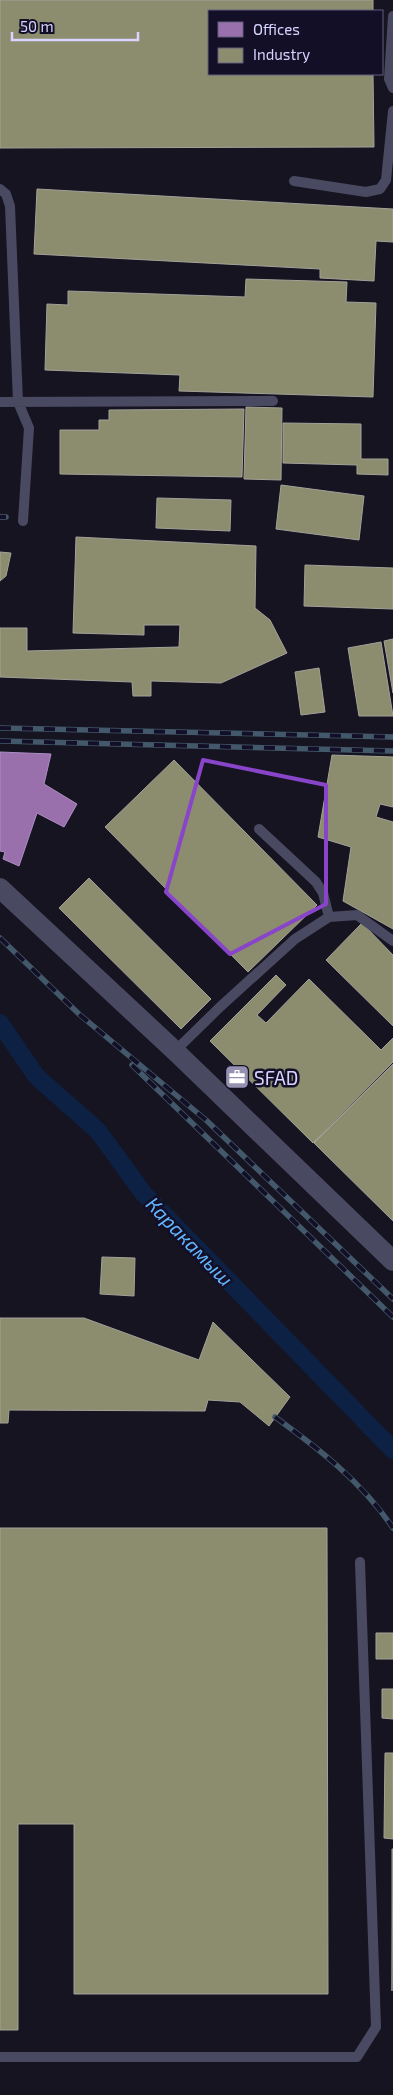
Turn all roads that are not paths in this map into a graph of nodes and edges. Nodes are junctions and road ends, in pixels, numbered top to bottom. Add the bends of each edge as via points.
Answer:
1 (393, 16) edge
2 (393, 88) edge
3 (393, 111) edge
4 (294, 181) dead end
5 (0, 189) edge
6 (273, 401) dead end
7 (0, 402) edge
8 (18, 402) junction
9 (23, 521) dead end
10 (259, 829) dead end
11 (0, 888) edge
12 (329, 917) junction
13 (393, 941) edge
14 (175, 1051) junction
15 (393, 1260) edge
16 (360, 1562) dead end
17 (0, 2057) edge

1 - 2 lane via 389,79
3 - 4 lane via 386,180 380,189 366,192
5 - 8 lane via 6,194 10,206
6 - 8 lane
7 - 8 lane
8 - 9 lane via 29,428
10 - 12 lane via 316,882 323,893
11 - 14 street
12 - 13 lane via 358,915
12 - 14 lane via 295,939
14 - 15 street
16 - 17 lane via 376,2027 357,2057

